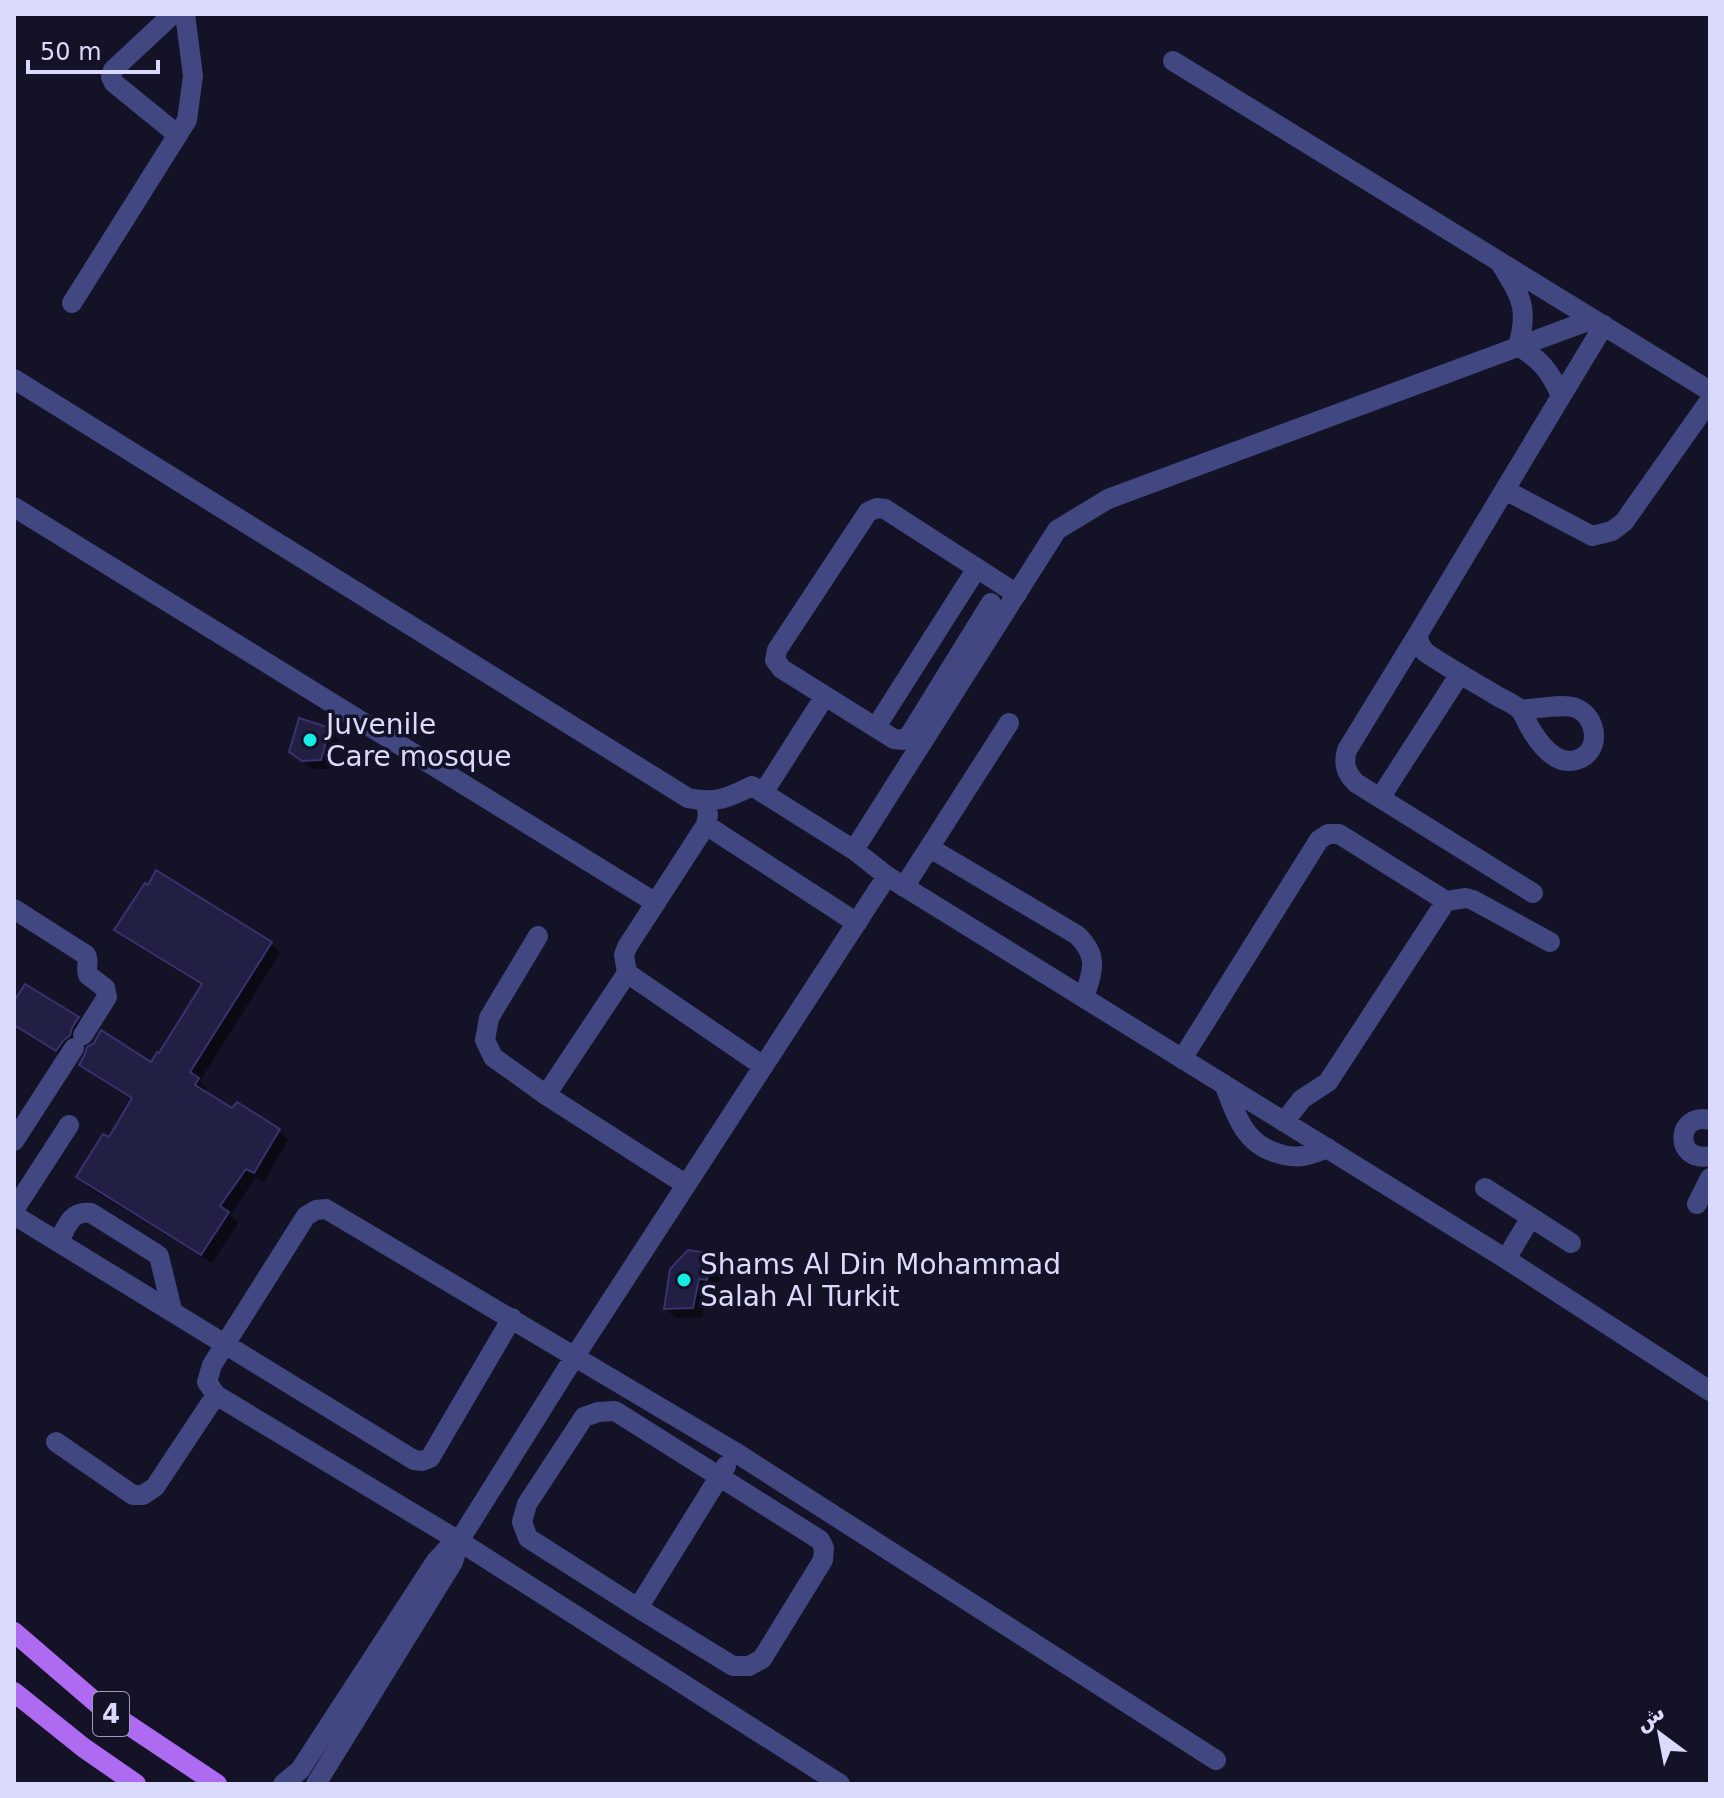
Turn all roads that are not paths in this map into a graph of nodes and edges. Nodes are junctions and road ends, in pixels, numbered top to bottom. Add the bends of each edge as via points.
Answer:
1 (173, 14) edge
2 (185, 14) edge
3 (1173, 61) dead end
4 (178, 135) junction
5 (1499, 261) junction
6 (72, 303) dead end
7 (1598, 322) junction
8 (1518, 346) junction
9 (14, 379) edge
10 (1710, 391) edge
11 (1561, 396) junction
12 (1710, 400) edge
13 (1505, 490) junction
14 (14, 507) edge
15 (977, 568) junction
16 (965, 588) junction
17 (1005, 603) junction
18 (1418, 634) junction
19 (1460, 674) junction
20 (825, 696) junction
21 (1520, 710) dead end
22 (1009, 723) dead end
23 (876, 727) junction
24 (763, 793) junction
25 (1380, 798) junction
26 (706, 802) junction
27 (706, 825) junction
28 (930, 848) junction
29 (854, 850) junction
30 (896, 882) junction
31 (1533, 893) dead end
32 (1446, 901) junction
33 (656, 903) junction
34 (14, 909) edge
35 (857, 923) junction
36 (538, 936) dead end
37 (1550, 942) dead end
38 (627, 973) junction
39 (1084, 998) junction
40 (1182, 1059) junction
41 (763, 1066) junction
42 (1224, 1084) junction
43 (546, 1095) junction
44 (1710, 1120) edge
45 (1284, 1122) junction
46 (69, 1125) dead end
47 (14, 1141) edge
48 (1328, 1148) junction
49 (1710, 1156) edge
50 (1710, 1178) edge
51 (685, 1184) junction
52 (1485, 1188) dead end
53 (1697, 1204) dead end
54 (14, 1212) edge
55 (1531, 1217) junction
56 (59, 1242) junction
57 (1571, 1243) dead end
58 (1506, 1259) junction
59 (172, 1310) junction
60 (512, 1318) junction
61 (226, 1344) junction
62 (575, 1356) junction
63 (1710, 1391) edge
64 (216, 1395) junction
65 (56, 1442) dead end
66 (735, 1452) junction
67 (719, 1476) junction
68 (459, 1541) junction
69 (638, 1608) junction
70 (14, 1632) edge
71 (14, 1692) edge
72 (1216, 1760) dead end
73 (311, 1781) edge
74 (136, 1784) edge
75 (217, 1784) edge
76 (283, 1784) edge
77 (840, 1784) edge

1 - 4 lane via 111,77
2 - 4 lane via 193,76 187,120
3 - 5 lane
4 - 6 lane
5 - 7 lane
5 - 8 lane via 1523,305
7 - 8 lane
7 - 10 lane
7 - 11 lane
8 - 11 lane via 1547,369
8 - 17 lane via 1108,499 1057,530
9 - 26 lane via 688,798
11 - 13 lane
12 - 13 lane via 1624,522 1612,531 1592,536
13 - 18 lane
14 - 33 lane
15 - 16 lane
15 - 17 lane
15 - 20 lane via 885,509 868,512 777,650 775,660 782,669
16 - 17 lane
16 - 23 lane
17 - 23 lane via 909,736 894,739
17 - 29 lane
18 - 19 lane via 1425,652
18 - 25 lane via 1344,759 1350,777
19 - 21 lane
19 - 25 lane
20 - 23 lane
20 - 24 lane
22 - 28 lane
24 - 26 lane via 752,786
24 - 29 lane
25 - 31 lane
26 - 27 lane
27 - 33 lane
27 - 35 lane
28 - 30 lane
28 - 39 lane via 1084,941 1093,964
29 - 30 lane
30 - 35 lane
30 - 39 lane
32 - 37 lane via 1473,900
32 - 40 lane via 1339,834 1328,834 1319,840
32 - 45 lane via 1328,1082 1302,1099
33 - 38 lane via 627,947
34 - 47 lane via 86,955 88,975 105,988 107,997
35 - 41 lane
36 - 43 lane via 489,1018 485,1040 493,1057
38 - 41 lane
38 - 43 lane
39 - 40 lane
40 - 42 lane
41 - 51 lane
42 - 45 lane
42 - 48 lane via 1238,1120 1258,1144 1287,1156
43 - 51 lane
44 - 49 lane via 1695,1120 1683,1132 1693,1155
45 - 48 lane
46 - 54 lane
48 - 58 lane
50 - 53 lane
51 - 62 lane
52 - 55 lane
54 - 56 lane
55 - 57 lane
55 - 58 lane
56 - 59 lane
56 - 59 lane via 74,1215 91,1213 159,1256
58 - 63 lane
59 - 61 lane
60 - 61 lane via 326,1209 306,1216
60 - 61 lane via 430,1458 422,1461
60 - 62 lane
61 - 64 lane via 207,1382
62 - 66 lane
62 - 68 lane
64 - 65 lane via 155,1487 143,1495 133,1495
64 - 68 lane
66 - 67 lane
66 - 72 lane
67 - 69 lane
67 - 69 lane via 820,1540 823,1560 762,1659 749,1666 733,1666
67 - 69 lane via 615,1411 598,1412 584,1417 527,1504 522,1522 528,1538
68 - 73 lane via 436,1561
68 - 77 lane
70 - 75 main road, 4 via 100,1706
71 - 74 main road, 4
73 - 76 lane

